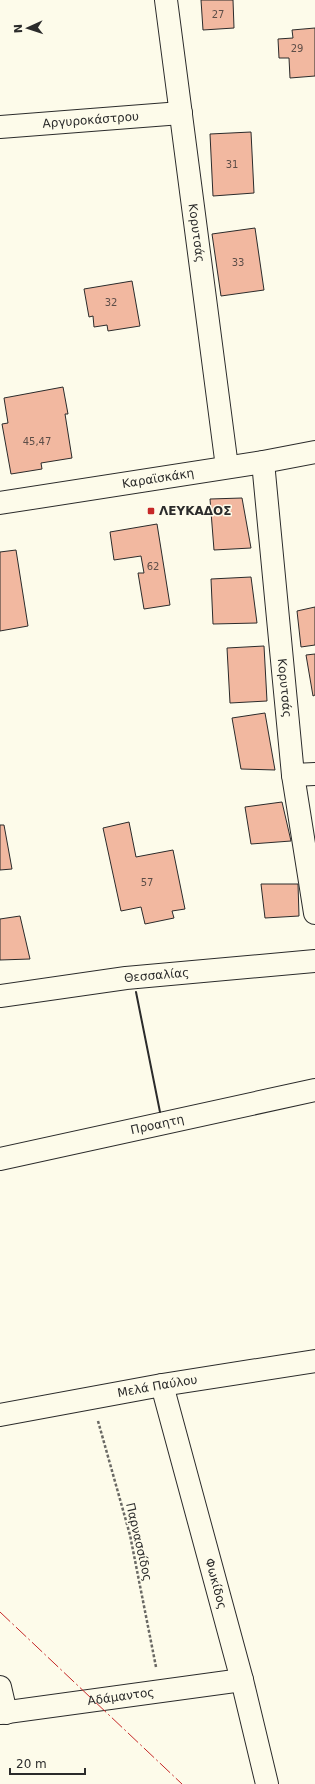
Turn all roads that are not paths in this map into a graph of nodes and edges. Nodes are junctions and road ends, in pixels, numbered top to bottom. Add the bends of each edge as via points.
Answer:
1 (166, 0) edge
2 (181, 113) junction
3 (0, 127) edge
4 (315, 452) edge
5 (263, 462) junction
6 (227, 467) junction
7 (0, 503) edge
8 (315, 774) edge
9 (293, 775) junction
10 (315, 913) edge
11 (315, 961) edge
12 (0, 996) edge
13 (315, 1090) edge
14 (0, 1159) edge
15 (315, 1361) edge
16 (162, 1386) junction
17 (0, 1415) edge
18 (242, 1680) junction
19 (0, 1687) edge
20 (3, 1713) edge
21 (267, 1784) edge

1 - 2 street, Κορυτσάς
2 - 3 street, Αργυροκάστρου
2 - 6 street, Κορυτσάς
4 - 5 street, Καραϊσκάκη
5 - 6 street, Καραϊσκάκη
5 - 9 street, Κορυτσάς
6 - 7 street, Καραϊσκάκη
8 - 9 street
9 - 10 street, Κορυτσάς
11 - 12 street, Θεσσαλίας via 126,978
13 - 14 street, Προαητη
15 - 16 street, Μελά Παύλου
16 - 17 street, Μελά Παύλου
16 - 18 street, Φωκίδος
18 - 20 street, Αδάμαντος
18 - 21 street, Φωκίδος
19 - 20 street

